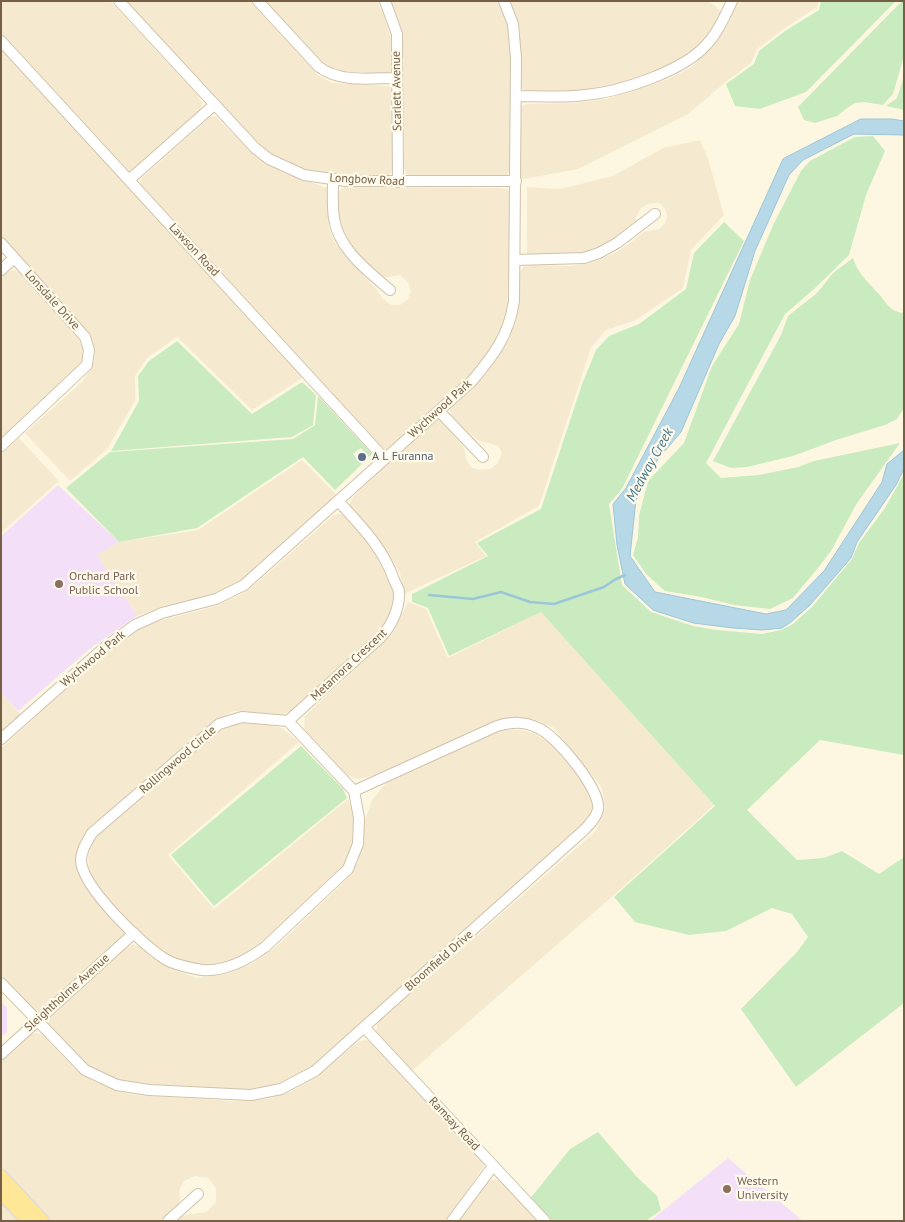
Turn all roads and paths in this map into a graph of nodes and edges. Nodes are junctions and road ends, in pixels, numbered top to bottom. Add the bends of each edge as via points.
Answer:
1 (119, 1) edge
2 (258, 1) edge
3 (385, 1) edge
4 (504, 1) edge
5 (728, 3) edge
6 (1, 41) edge
7 (397, 78) junction
8 (516, 96) junction
9 (214, 105) junction
10 (333, 179) junction
11 (129, 180) junction
12 (516, 181) junction
13 (398, 182) junction
14 (655, 214) dead end
15 (1, 243) edge
16 (14, 258) junction
17 (515, 260) junction
18 (1, 270) edge
19 (390, 290) dead end
20 (439, 411) junction
21 (1, 446) edge
22 (483, 457) dead end
23 (386, 459) junction
24 (339, 502) junction
25 (288, 721) junction
26 (1, 739) edge
27 (354, 791) junction
28 (134, 933) junction
29 (1, 983) edge
30 (38, 1021) junction
31 (364, 1027) junction
32 (1, 1054) edge
33 (493, 1166) junction
34 (1, 1176) edge
35 (1, 1193) edge
36 (198, 1194) dead end
37 (28, 1221) edge
38 (42, 1221) edge
39 (168, 1221) edge
40 (452, 1221) edge
41 (545, 1221) edge

1 - 9 street, Longbow Road
2 - 7 street via 327,73 339,77
3 - 7 street, Scarlett Avenue via 396,34
4 - 8 street, Wychwood Park via 513,24
5 - 8 street via 708,44 670,71 583,96
6 - 11 street, Lawson Road
7 - 13 street, Scarlett Avenue
8 - 12 street, Wychwood Park
9 - 10 street, Longbow Road via 254,148 269,159 304,175
9 - 11 street
10 - 13 street, Longbow Road
10 - 19 street via 334,218 342,242 362,266
11 - 23 street, Lawson Road
12 - 13 street, Longbow Road
12 - 17 street, Wychwood Park
14 - 17 street via 617,243 584,258
15 - 16 street, Lonsdale Drive
16 - 18 street
16 - 21 street, Lonsdale Drive via 85,337 90,350 87,365
17 - 20 street, Wychwood Park via 512,315 502,342 472,381
20 - 22 street
20 - 23 street, Wychwood Park
23 - 24 street, Wychwood Park
24 - 25 street, Metamora Crescent via 381,552 399,590 396,610 391,626 381,637
24 - 26 street, Wychwood Park via 244,585 216,599 148,618 121,634
25 - 27 street
25 - 28 street, Rollingwood Circle via 242,717 219,724 92,833 84,846 81,862 85,876 94,891
27 - 28 street, Rollingwood Circle via 360,818 359,833 348,869 255,954 230,966 202,970 167,960
27 - 31 street, Bloomfield Drive via 512,722 527,723 552,736 586,777 598,802 598,811 583,831
28 - 30 street, Sleightholme Avenue
29 - 30 street, Bloomfield Drive
30 - 31 street, Bloomfield Drive via 85,1070 117,1085 149,1090 251,1095 280,1089 315,1071
30 - 32 street, Sleightholme Avenue
31 - 33 street, Ramsay Road
33 - 40 street
33 - 41 street, Ramsay Road
34 - 38 main road
35 - 37 main road
36 - 39 street

